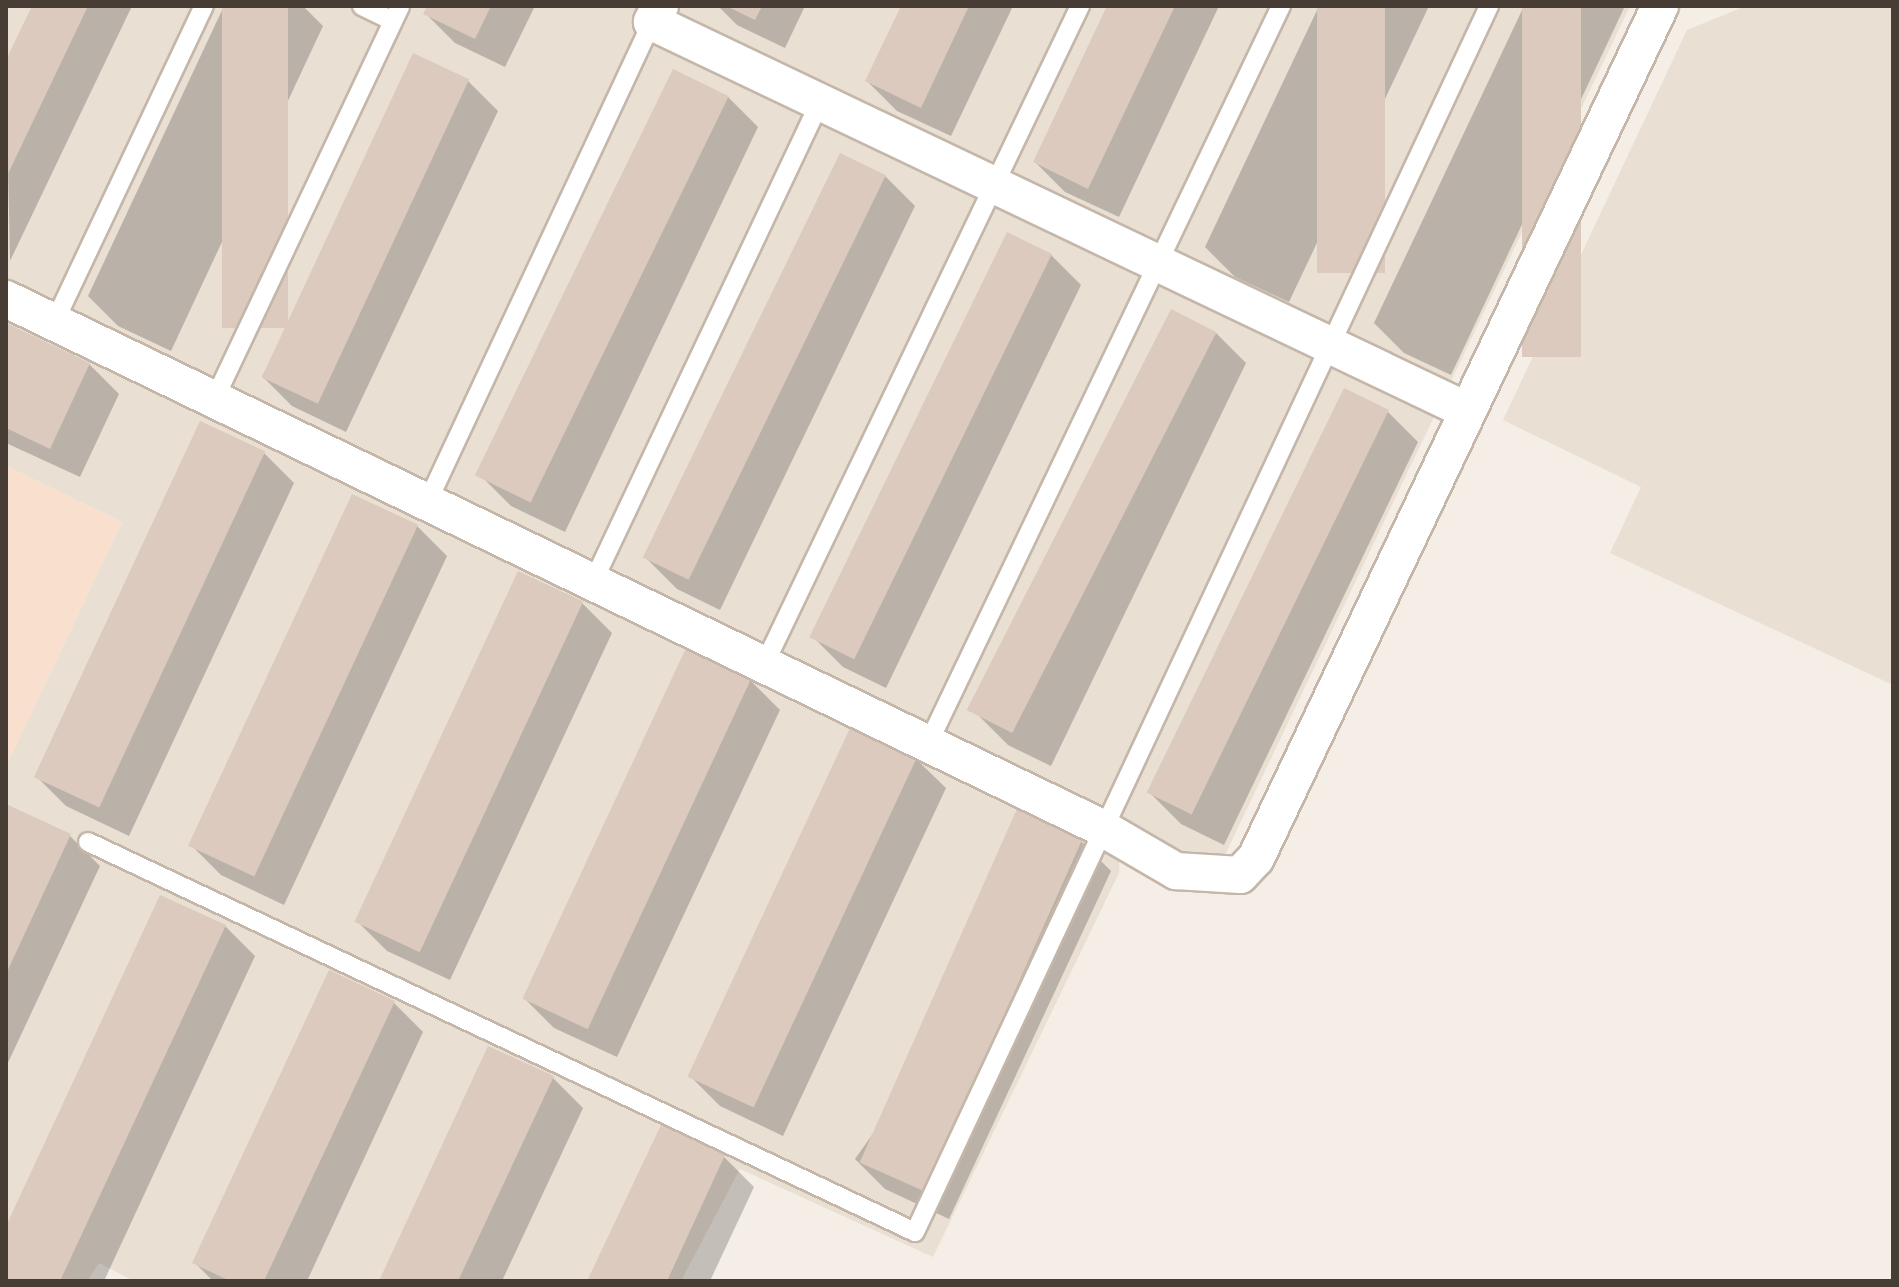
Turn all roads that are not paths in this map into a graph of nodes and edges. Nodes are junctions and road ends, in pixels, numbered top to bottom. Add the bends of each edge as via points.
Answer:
1 (204, 6) edge
2 (362, 6) edge
3 (1080, 6) edge
4 (1281, 6) edge
5 (1489, 6) edge
6 (1660, 6) edge
7 (397, 14) edge
8 (656, 14) edge
9 (820, 102) junction
10 (994, 185) junction
11 (1158, 263) junction
12 (6, 299) edge
13 (54, 323) junction
14 (1329, 345) junction
15 (215, 398) junction
16 (1466, 410) junction
17 (427, 503) junction
18 (593, 582) junction
19 (764, 665) junction
20 (928, 744) junction
21 (1102, 828) junction
22 (88, 842) dead end

1 - 13 lane
2 - 7 lane
3 - 10 lane
4 - 11 lane
5 - 14 lane
6 - 16 street
7 - 15 lane
8 - 9 street
8 - 17 lane
9 - 10 street
9 - 18 lane
10 - 11 street
10 - 19 lane
11 - 14 street
11 - 20 lane
12 - 13 street
13 - 15 street
14 - 16 street
14 - 21 lane
15 - 17 street
16 - 21 street via 1256,858 1240,875 1176,871
17 - 18 street
18 - 19 street
19 - 20 street
20 - 21 street
21 - 22 lane via 915,1232

